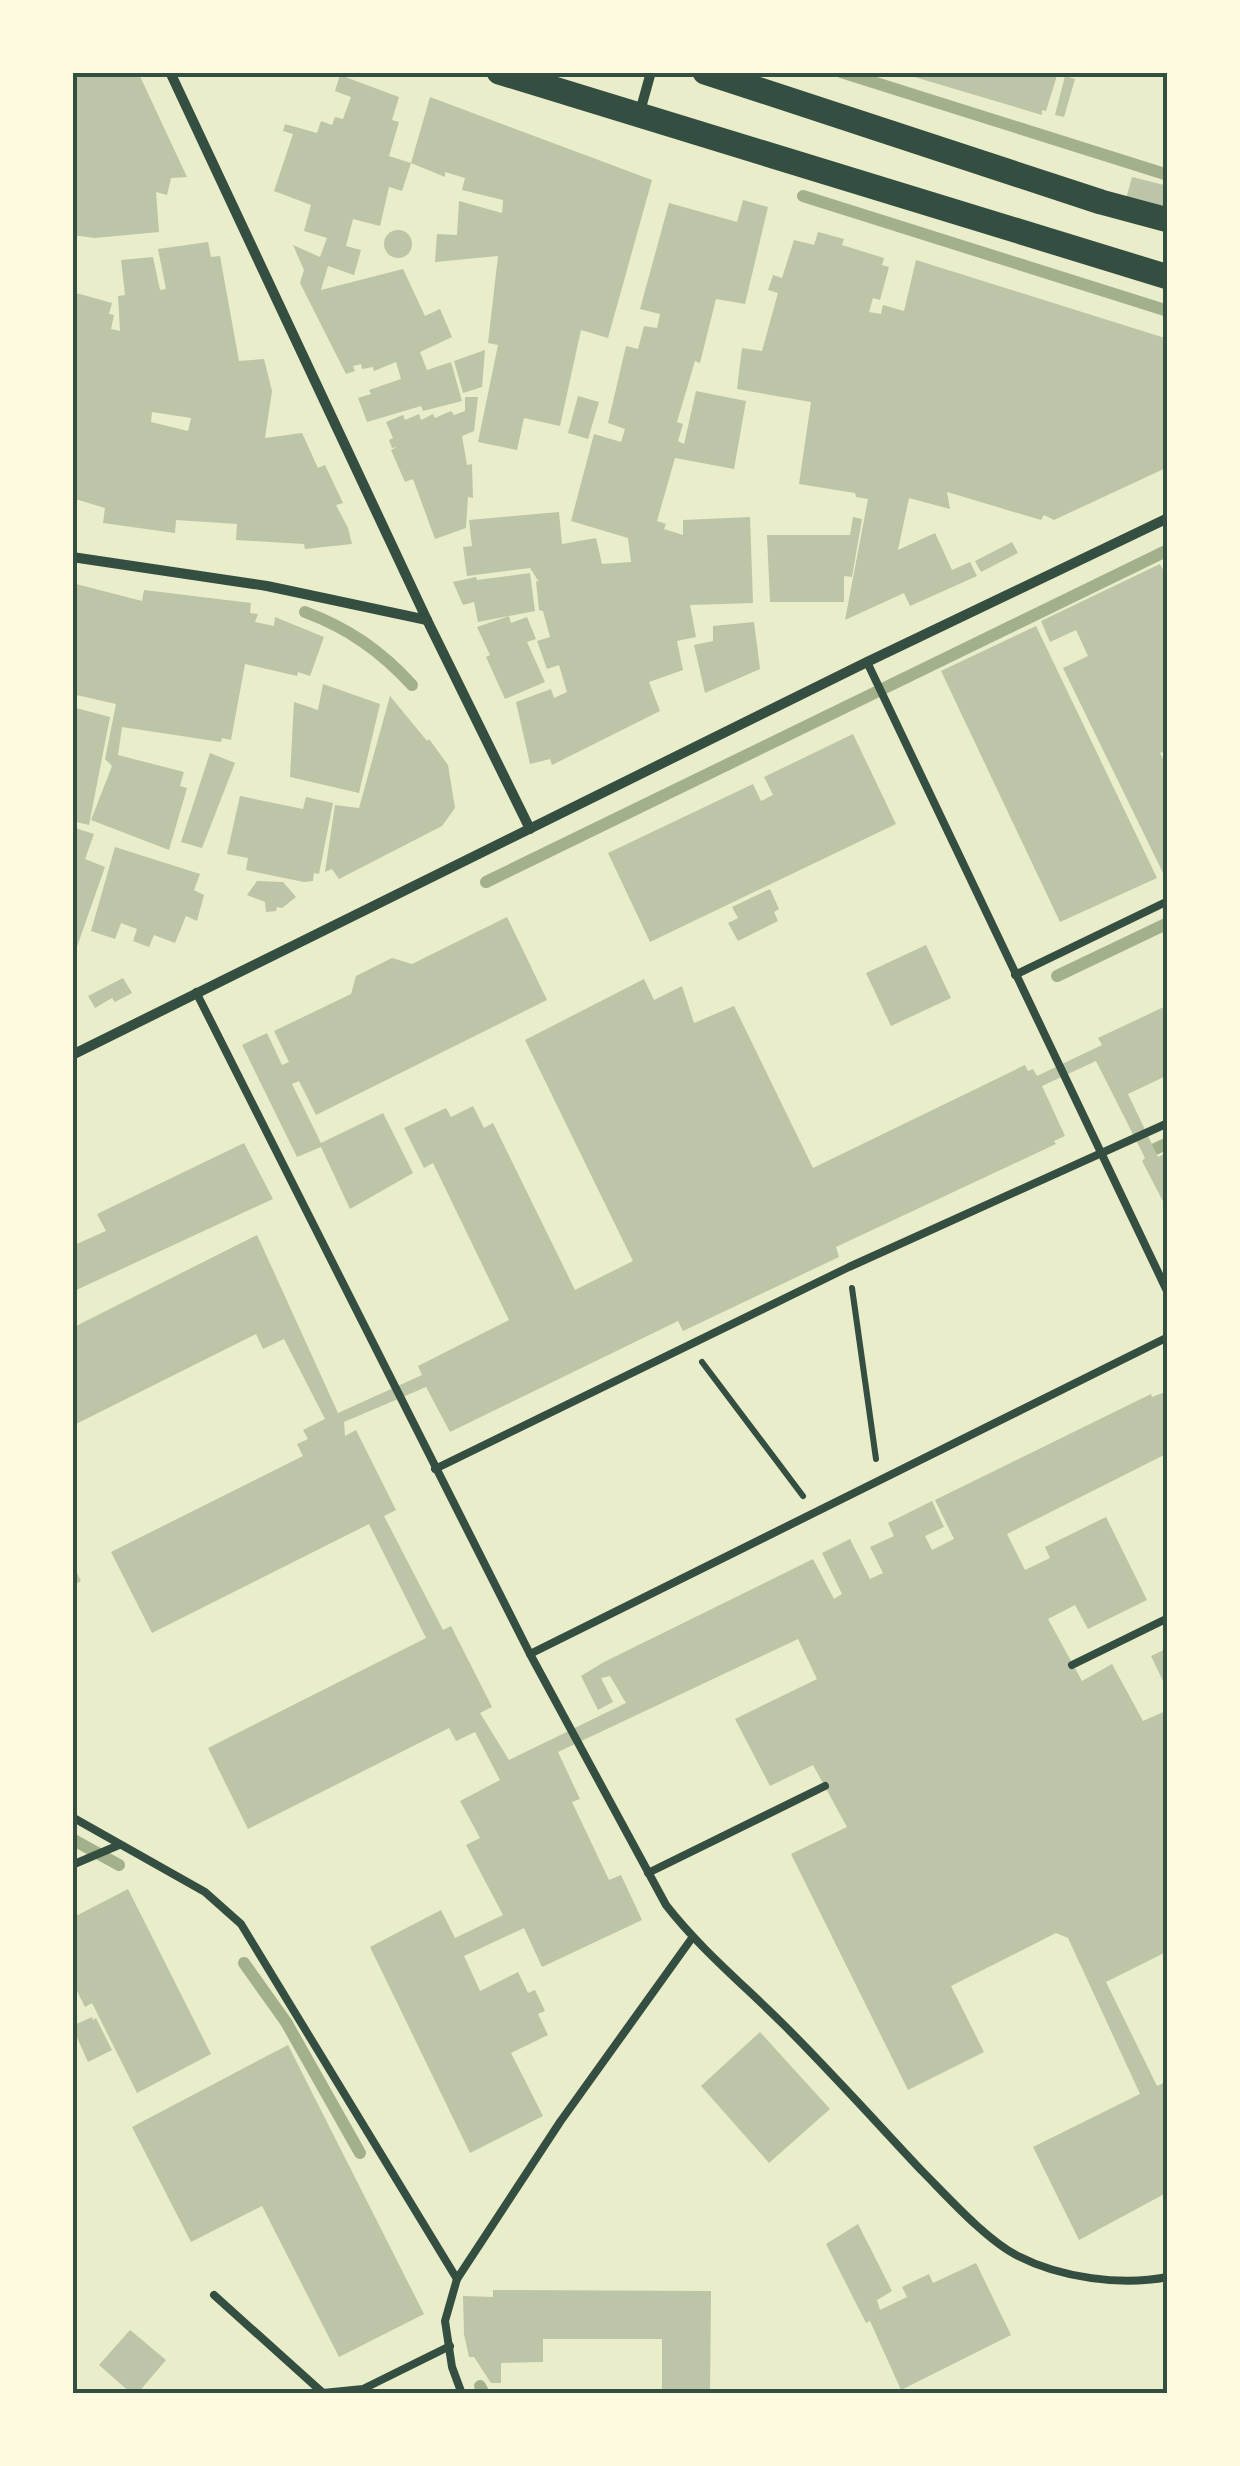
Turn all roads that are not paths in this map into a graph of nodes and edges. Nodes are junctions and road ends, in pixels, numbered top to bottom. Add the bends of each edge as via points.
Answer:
1 (170, 72) edge
2 (499, 72) edge
3 (651, 72) edge
4 (706, 72) edge
5 (639, 116) junction
6 (1168, 220) edge
7 (1168, 278) edge
8 (1168, 518) edge
9 (72, 557) edge
10 (426, 620) junction
11 (867, 662) junction
12 (530, 829) junction
13 (1168, 901) edge
14 (1015, 975) junction
15 (196, 992) junction
16 (72, 1055) edge
17 (1168, 1124) edge
18 (1101, 1156) junction
19 (1168, 1292) edge
20 (1168, 1337) edge
21 (435, 1469) junction
22 (1168, 1618) edge
23 (530, 1654) junction
24 (1072, 1665) dead end
25 (825, 1786) dead end
26 (72, 1818) edge
27 (119, 1845) junction
28 (72, 1865) edge
29 (648, 1873) junction
30 (692, 1938) junction
31 (1168, 2277) edge
32 (457, 2279) junction
33 (214, 2296) dead end
34 (450, 2346) junction
35 (462, 2394) edge

1 - 10 street
2 - 5 main road
3 - 5 street
4 - 6 main road
5 - 7 main road
8 - 11 street
9 - 10 street via 267,586
10 - 12 street
11 - 12 street
11 - 14 lane
12 - 15 street
13 - 14 lane
14 - 18 lane
15 - 16 street
15 - 21 lane
17 - 18 lane
18 - 19 lane
18 - 21 lane via 849,1267
20 - 23 lane
21 - 23 lane
22 - 24 lane
23 - 29 lane
25 - 29 lane
26 - 27 lane
27 - 28 lane
27 - 32 lane via 206,1892 241,1924
29 - 30 lane
30 - 31 lane via 956,2206 1015,2255 1075,2275
30 - 32 lane
32 - 34 lane via 445,2321
33 - 34 lane via 323,2393 362,2389
34 - 35 lane

